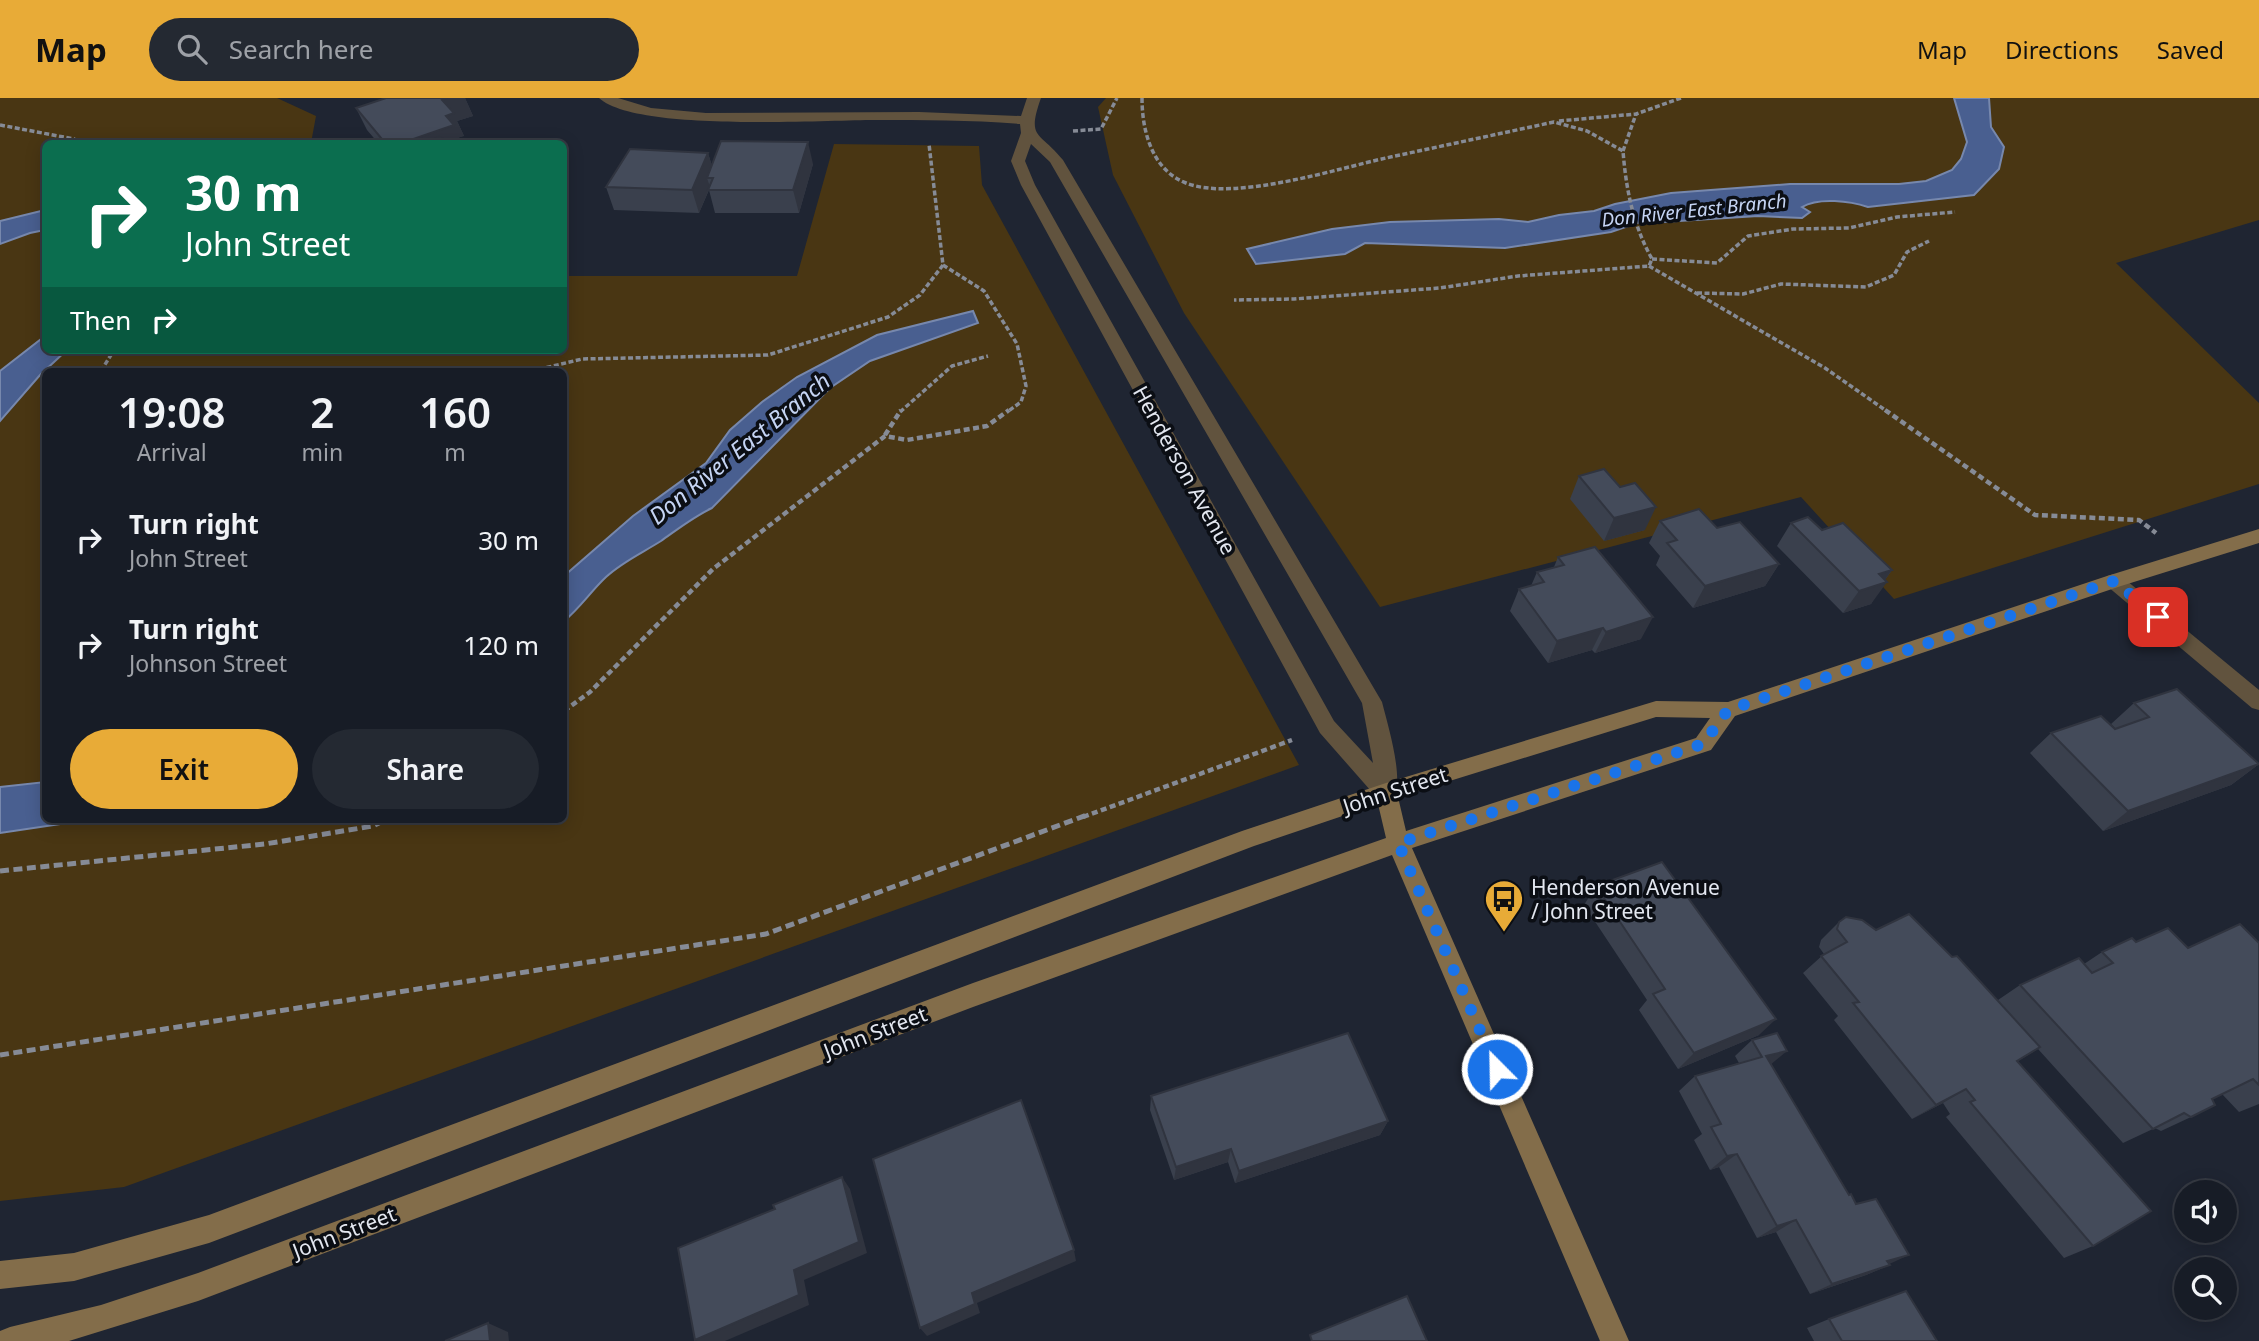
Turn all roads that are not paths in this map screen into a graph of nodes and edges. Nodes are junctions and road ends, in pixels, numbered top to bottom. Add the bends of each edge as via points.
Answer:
1 (606, 98) edge
2 (1034, 98) edge
3 (1027, 126) junction
4 (2259, 536) edge
5 (2114, 581) junction
6 (2259, 702) edge
7 (1728, 710) junction
8 (1386, 792) junction
9 (1398, 843) junction
10 (0, 1275) edge
11 (10, 1341) edge
12 (1615, 1341) edge

1 - 3 street via 656,112 711,117 961,114
2 - 3 street, Henderson Avenue
3 - 8 street, Henderson Avenue via 1056,160 1372,702
3 - 8 street, Henderson Avenue via 1018,161 1028,185 1327,727
4 - 5 main road, John Street
5 - 6 street
5 - 7 main road, John Street
7 - 8 main road, John Street via 1656,709
7 - 9 main road, John Street via 1703,744
8 - 9 main road, Henderson Avenue
8 - 10 main road, John Street via 1250,838 209,1229 74,1267
9 - 11 main road, John Street via 973,995 198,1287 101,1319
9 - 12 main road, Henderson Avenue

